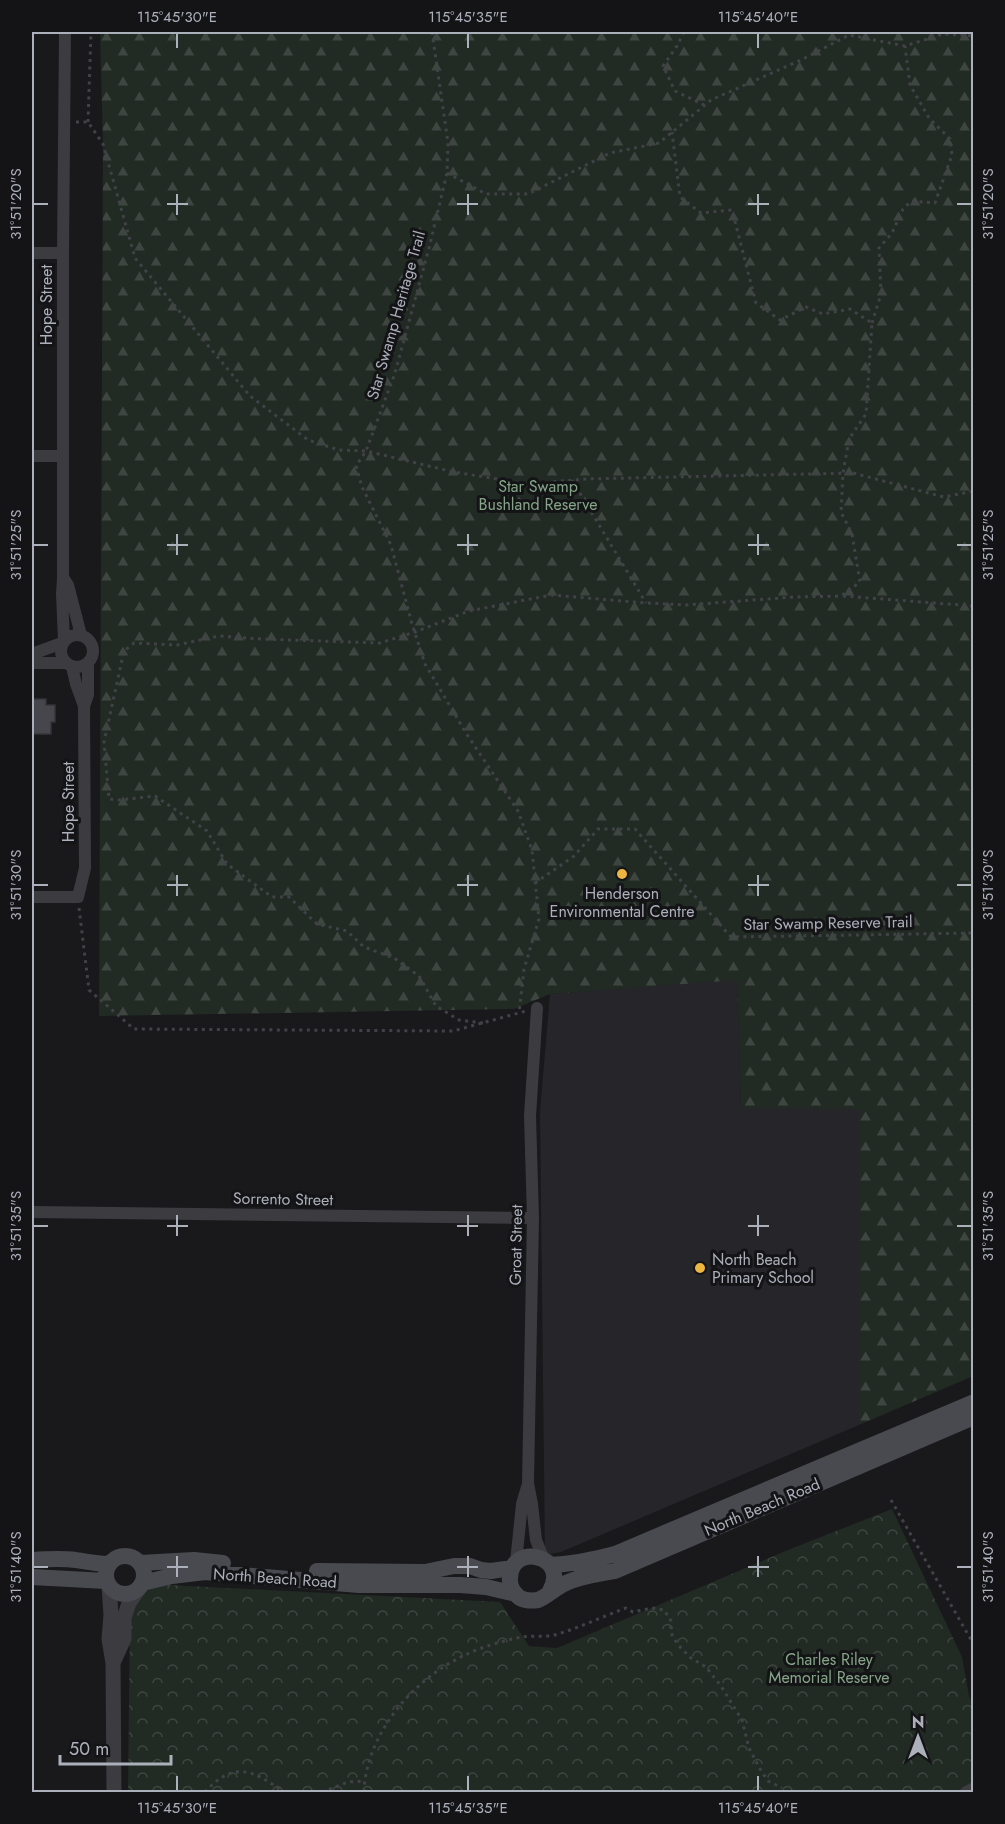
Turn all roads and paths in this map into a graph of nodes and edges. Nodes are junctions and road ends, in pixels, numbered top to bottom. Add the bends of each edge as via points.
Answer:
1 (65, 32) edge
2 (91, 32) edge
3 (432, 32) edge
4 (684, 32) edge
5 (974, 36) edge
6 (905, 46) junction
7 (704, 105) junction
8 (64, 122) junction
9 (88, 122) junction
10 (672, 132) junction
11 (447, 172) junction
12 (32, 253) edge
13 (63, 253) junction
14 (872, 323) junction
15 (366, 451) junction
16 (32, 456) edge
17 (63, 456) junction
18 (843, 474) junction
19 (572, 480) junction
20 (974, 491) edge
21 (63, 578) junction
22 (841, 596) junction
23 (646, 603) junction
24 (974, 606) edge
25 (415, 632) junction
26 (81, 635) junction
27 (63, 642) junction
28 (32, 654) edge
29 (32, 663) edge
30 (88, 663) junction
31 (68, 664) junction
32 (84, 706) junction
33 (535, 883) junction
34 (32, 897) edge
35 (78, 897) junction
36 (974, 933) edge
37 (537, 1008) joint
38 (519, 1013) junction
39 (483, 1023) junction
40 (32, 1212) edge
41 (533, 1218) junction
42 (974, 1402) edge
43 (974, 1418) edge
44 (528, 1483) junction
45 (891, 1500) dead end
46 (32, 1560) edge
47 (547, 1562) junction
48 (140, 1563) junction
49 (514, 1565) junction
50 (32, 1577) edge
51 (108, 1577) junction
52 (141, 1585) junction
53 (550, 1591) junction
54 (516, 1594) junction
55 (974, 1645) edge
56 (113, 1663) junction
57 (364, 1781) junction
58 (782, 1788) dead end
59 (974, 1788) edge
60 (114, 1792) edge
61 (205, 1792) edge
62 (283, 1792) edge
63 (322, 1792) edge
64 (364, 1792) edge
65 (966, 1792) edge

1 - 8 street, Hope Street
2 - 9 path
3 - 11 path, Star Swamp Heritage Trail via 448,143
4 - 7 path via 663,66 675,91
5 - 6 path via 943,33
6 - 7 path via 849,35
6 - 14 path via 910,85 929,118 950,139 952,155 934,203 912,201 879,248 881,294
7 - 10 path
8 - 9 path
8 - 13 street, Hope Street
9 - 15 path via 104,144 135,258 243,388 308,440 339,450
10 - 11 path via 659,143 610,153 528,194 486,194
10 - 14 path via 680,197 701,213 732,210 756,303 780,320 806,307 823,314 850,309
11 - 15 path, Star Swamp Heritage Trail via 395,373
12 - 13 street
13 - 17 street, Hope Street
14 - 18 path via 866,414 849,439
15 - 19 path via 454,472 528,484
15 - 25 path, Star Swamp Heritage Trail via 356,466 362,487 391,545
16 - 17 street
17 - 21 street, Hope Street
18 - 19 path
18 - 20 path via 853,473 944,496
18 - 22 path via 841,512 852,534 860,582
19 - 23 path
21 - 26 street, Hope Street
21 - 27 street, Hope Street
22 - 23 path via 686,605
22 - 24 path
23 - 25 path via 551,595 469,611
25 - 33 path, Star Swamp Heritage Trail via 425,664 518,812 532,850
25 - 39 path via 380,643 219,636 177,645 134,643 124,651 104,742 109,799 155,796 207,831 227,864 272,897 289,897 317,924 347,931 364,947 394,958 418,976 436,1006 459,1020
26 - 27 street via 71,635
26 - 30 street via 93,647
27 - 28 street
27 - 31 street via 60,651
29 - 31 street
30 - 31 street via 80,667
30 - 32 street, Hope Street
31 - 32 street, Hope Street
32 - 35 street, Hope Street via 85,868
33 - 36 path, Star Swamp Reserve Trail via 574,856 598,829 635,829 731,937
33 - 38 path, Star Swamp Heritage Trail via 539,919 524,969
34 - 35 street
35 - 39 path via 89,990 134,1029 453,1031
37 - 38 path
37 - 41 street, Groat Street via 530,1116
38 - 39 path
40 - 41 street, Sorrento Street
41 - 44 street, Groat Street
42 - 47 main road, North Beach Road via 615,1554 566,1565
43 - 53 main road, North Beach Road via 615,1570 575,1579
44 - 47 street, Groat Street via 536,1540
44 - 49 street, Groat Street
45 - 55 path
46 - 51 main road via 95,1564
47 - 49 main road, North Beach Road via 530,1556
47 - 53 main road via 554,1575
48 - 49 main road, North Beach Road via 194,1560 304,1571 425,1572 454,1566 491,1571
48 - 51 main road via 130,1557 119,1557
48 - 52 main road via 144,1573
49 - 54 main road via 510,1582
50 - 51 main road
51 - 52 main road via 113,1590 124,1594
51 - 56 street
52 - 54 main road, North Beach Road via 205,1572 360,1584 477,1586
52 - 56 street via 129,1603 124,1639
53 - 54 main road, North Beach Road via 533,1601
56 - 60 street
57 - 58 path via 384,1728 411,1694 447,1664 465,1654 523,1637 555,1635 626,1608 633,1612 652,1608 664,1610 678,1645 721,1686 742,1720 749,1748 760,1769 768,1781
57 - 63 path via 348,1782
57 - 64 path
59 - 65 street
61 - 62 path via 238,1772 255,1774

